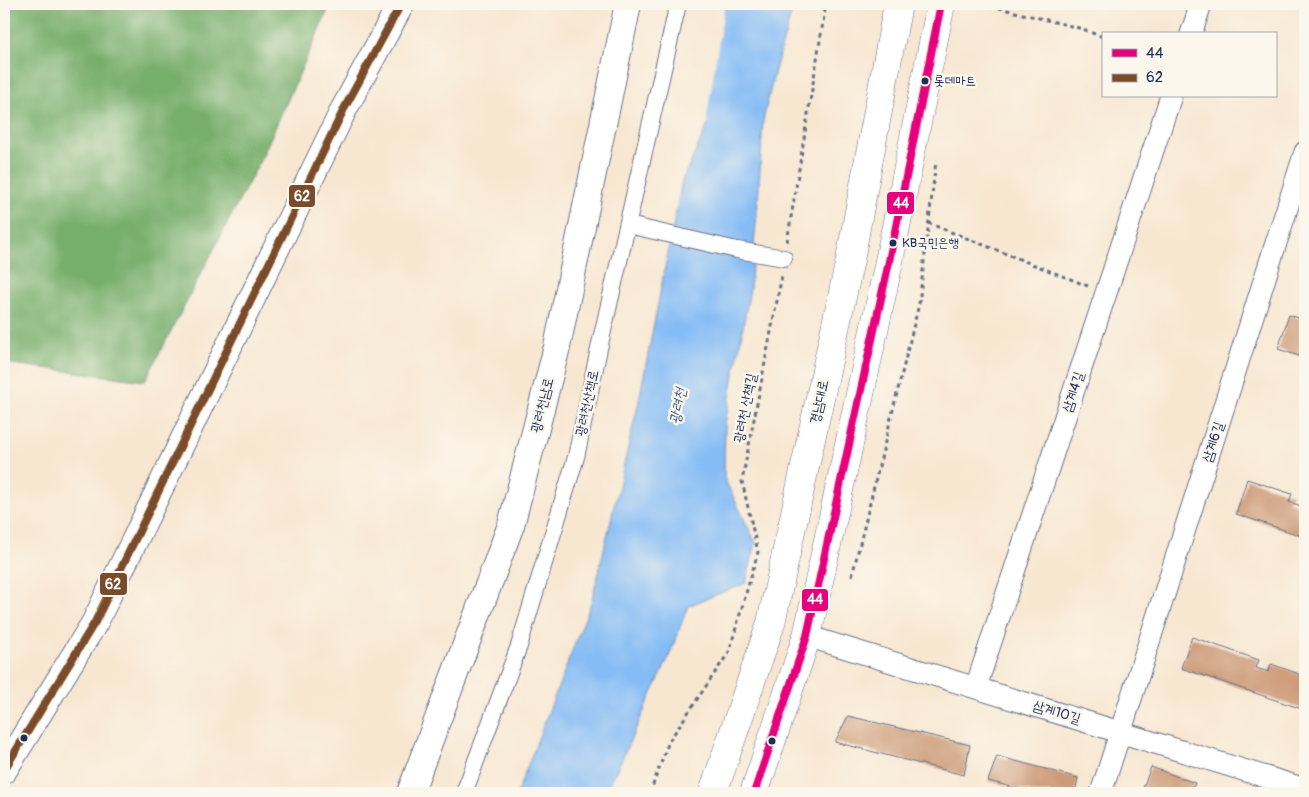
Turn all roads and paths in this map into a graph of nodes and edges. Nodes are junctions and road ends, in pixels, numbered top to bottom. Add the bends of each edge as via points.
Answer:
1 (401, 4) edge
2 (628, 4) edge
3 (678, 4) edge
4 (826, 4) edge
5 (898, 4) edge
6 (940, 4) edge
7 (983, 4) edge
8 (1201, 4) edge
9 (1192, 32) edge
10 (1102, 37) edge
11 (1169, 98) edge
12 (1305, 152) edge
13 (936, 157) dead end
14 (928, 224) junction
15 (628, 225) junction
16 (784, 258) junction
17 (1106, 293) junction
18 (852, 576) dead end
19 (808, 636) junction
20 (976, 687) junction
21 (1120, 731) junction
22 (4, 770) edge
23 (1305, 789) edge
24 (410, 793) edge
25 (464, 793) edge
26 (650, 793) edge
27 (713, 793) edge
28 (754, 793) edge
29 (1101, 793) edge

1 - 22 street via 344,109 95,622
2 - 24 street, 광려천남로 via 557,347 511,526
3 - 15 street, 광려천산책로
4 - 16 path, 광려천 산책길
5 - 27 highway, 경남대로 via 850,260 771,623
6 - 19 highway via 887,271
7 - 10 path
8 - 9 street
11 - 17 street, 삼계4길
12 - 21 street, 삼계6길
13 - 14 path
14 - 17 path
14 - 18 path via 919,304
15 - 16 street
15 - 25 street, 광려천산책로 via 576,457 519,646
16 - 26 path, 광려천 산책길 via 742,481 758,552 729,652 669,741
17 - 20 street, 삼계4길
19 - 20 street, 삼계10길
19 - 28 highway
20 - 21 street, 삼계10길
21 - 23 street, 삼계10길
21 - 29 street, 삼계6길

